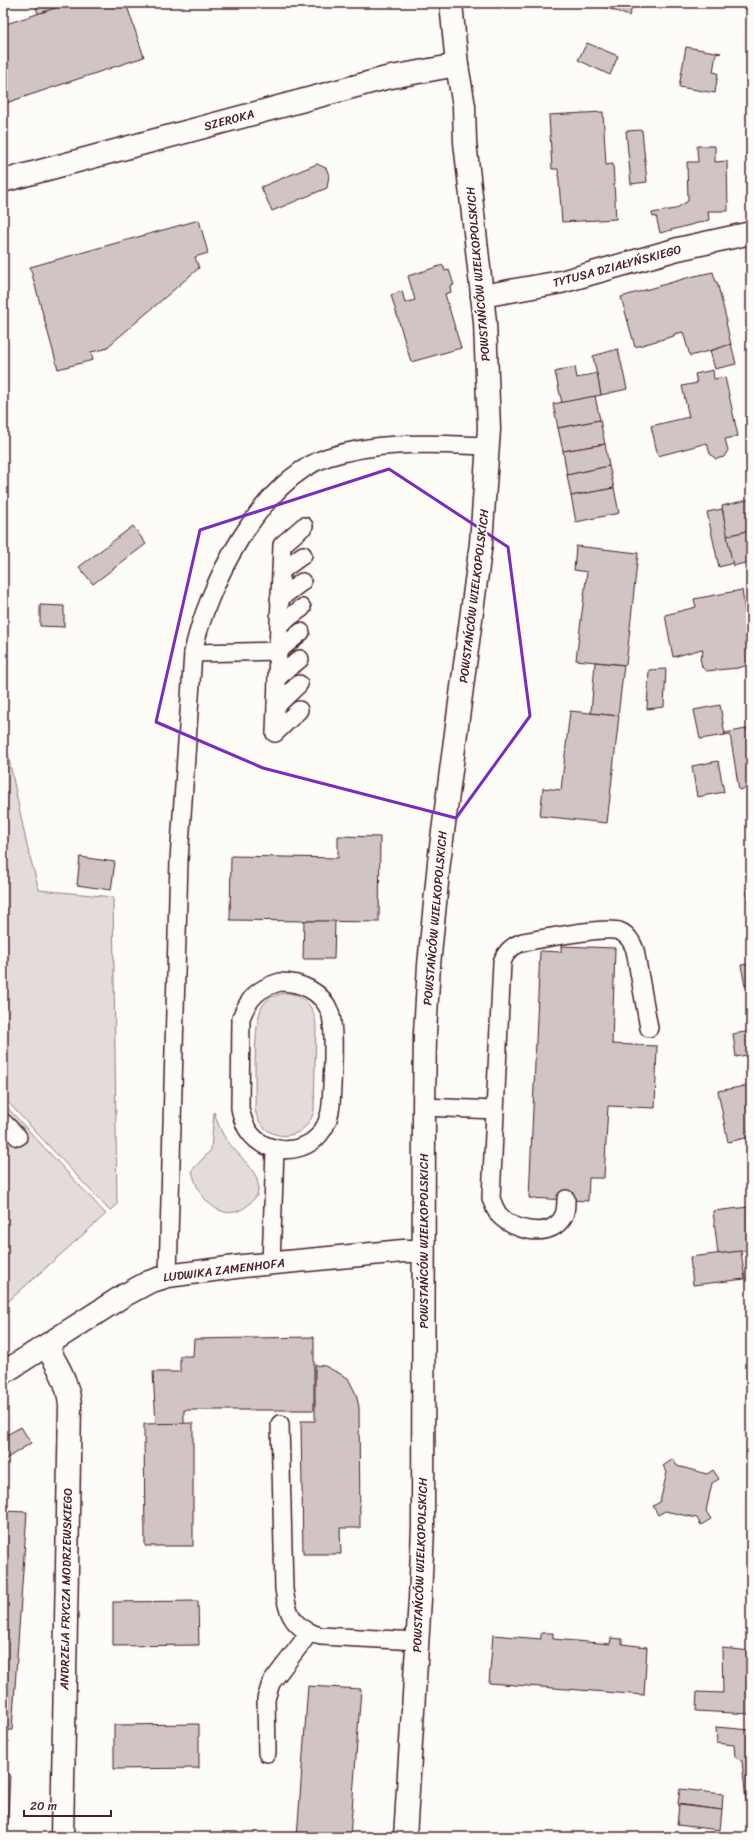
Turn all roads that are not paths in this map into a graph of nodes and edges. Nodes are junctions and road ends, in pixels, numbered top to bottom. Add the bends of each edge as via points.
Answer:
1 (451, 3) edge
2 (457, 65) junction
3 (3, 181) edge
4 (751, 233) edge
5 (482, 296) junction
6 (488, 446) junction
7 (304, 526) dead end
8 (303, 555) dead end
9 (281, 571) junction
10 (302, 582) dead end
11 (280, 599) junction
12 (302, 608) dead end
13 (279, 625) junction
14 (301, 632) dead end
15 (278, 651) junction
16 (193, 653) junction
17 (300, 659) dead end
18 (277, 678) junction
19 (299, 684) dead end
20 (276, 706) junction
21 (299, 710) dead end
22 (649, 1028) dead end
23 (424, 1107) junction
24 (495, 1110) junction
25 (3, 1122) edge
26 (18, 1137) dead end
27 (275, 1149) junction
28 (566, 1199) dead end
29 (423, 1251) junction
30 (271, 1264) junction
31 (168, 1276) junction
32 (46, 1346) junction
33 (3, 1373) edge
34 (280, 1424) dead end
35 (310, 1632) junction
36 (418, 1641) junction
37 (267, 1753) dead end
38 (62, 1837) edge
39 (405, 1837) edge

1 - 2 street, POWSTAŃCÓW WIELKOPOLSKICH
2 - 3 street, SZEROKA via 386,78
2 - 5 street, POWSTAŃCÓW WIELKOPOLSKICH via 464,106
4 - 5 street, TYTUSA DZIAŁYŃSKIEGO via 561,282
5 - 6 street, POWSTAŃCÓW WIELKOPOLSKICH via 488,379
6 - 16 lane via 405,444 372,447 327,457 297,474 259,514 228,558 206,605
6 - 23 street, POWSTAŃCÓW WIELKOPOLSKICH via 476,589 434,908 426,1020
7 - 9 lane via 282,545
8 - 9 lane
9 - 11 lane
10 - 11 lane
11 - 13 lane
12 - 13 lane
13 - 15 lane
14 - 15 lane
15 - 16 lane
15 - 18 lane
16 - 31 lane via 179,860
17 - 18 lane
18 - 20 lane
19 - 20 lane
20 - 21 lane via 275,733
22 - 24 lane via 635,950 632,942 621,932 607,929 515,945 502,962
23 - 24 lane
23 - 29 street, POWSTAŃCÓW WIELKOPOLSKICH
24 - 28 lane via 490,1187 494,1208 518,1227 529,1230 548,1229 561,1221 566,1209
25 - 26 lane
27 - 27 lane via 299,1148 312,1141 322,1132 329,1118 331,1105 330,1012 322,1000 308,988 295,982 280,982 266,986 254,994 241,1018 240,1108 243,1122 250,1134
27 - 30 lane
29 - 30 street, LUDWIKA ZAMENHOFA
29 - 36 street, POWSTAŃCÓW WIELKOPOLSKICH via 423,1527
30 - 31 street, LUDWIKA ZAMENHOFA
31 - 32 street, LUDWIKA ZAMENHOFA via 137,1287
32 - 33 street, LUDWIKA ZAMENHOFA
32 - 38 street, ANDRZEJA FRYCZA MODRZEWSKIEGO via 62,1374 70,1405
34 - 35 lane via 285,1598 292,1617
35 - 36 lane via 321,1636
35 - 37 lane via 267,1691
36 - 39 street, POWSTAŃCÓW WIELKOPOLSKICH

